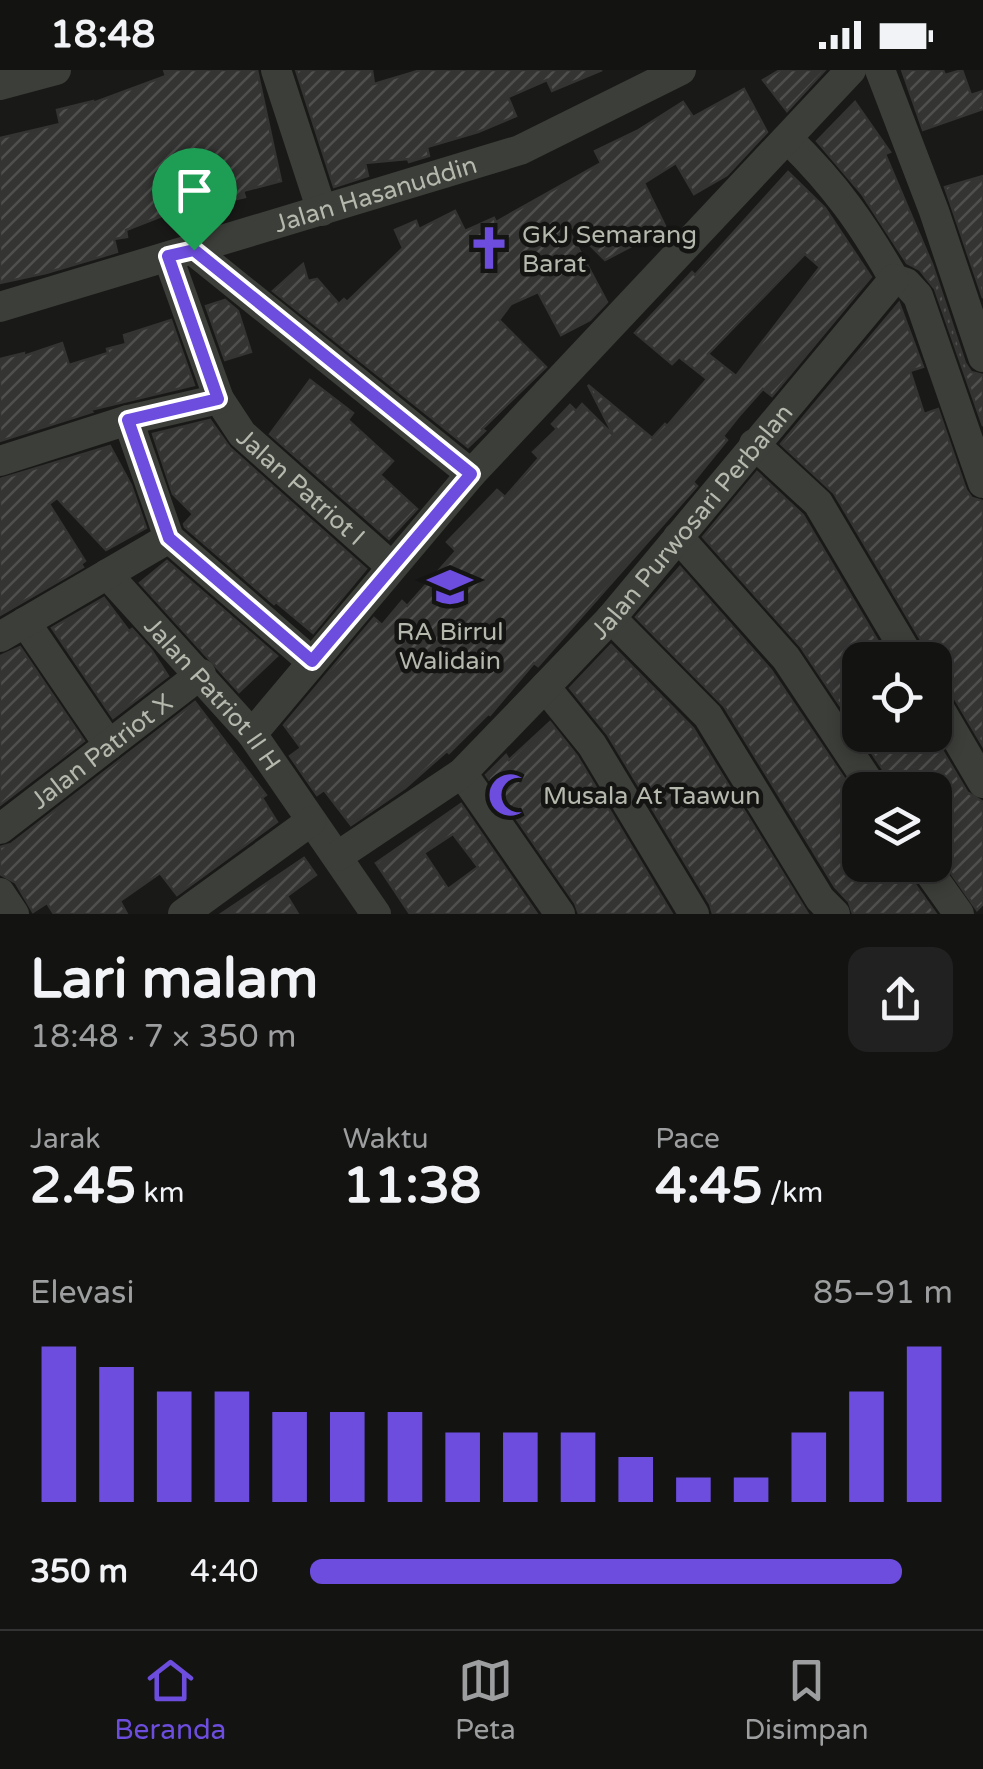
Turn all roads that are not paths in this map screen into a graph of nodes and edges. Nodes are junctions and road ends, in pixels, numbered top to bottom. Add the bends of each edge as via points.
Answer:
1 (56, 70) edge
2 (276, 70) edge
3 (682, 70) edge
4 (851, 70) edge
5 (880, 70) edge
6 (0, 84) edge
7 (789, 140) junction
8 (322, 211) junction
9 (181, 254) junction
10 (894, 279) junction
11 (0, 307) edge
12 (983, 357) edge
13 (218, 399) junction
14 (128, 420) junction
15 (754, 444) junction
16 (0, 461) edge
17 (471, 474) junction
18 (983, 483) edge
19 (678, 537) junction
20 (169, 538) junction
21 (392, 567) junction
22 (107, 574) junction
23 (611, 618) junction
24 (12, 630) edge
25 (900, 642) edge
26 (312, 661) junction
27 (201, 674) junction
28 (545, 687) junction
29 (952, 730) edge
30 (252, 734) junction
31 (110, 745) junction
32 (862, 772) edge
33 (462, 773) junction
34 (983, 783) edge
35 (310, 821) junction
36 (0, 829) edge
37 (338, 856) junction
38 (936, 882) edge
39 (0, 893) edge
40 (14, 914) edge
41 (183, 914) edge
42 (376, 914) edge
43 (560, 914) edge
44 (694, 914) edge
45 (834, 914) edge
46 (959, 914) edge

1 - 6 street
2 - 8 street
3 - 8 street, Jalan Hasanuddin via 520,150
4 - 7 street
5 - 12 street
7 - 10 street via 830,180
7 - 17 street
8 - 9 street, Jalan Hasanuddin
9 - 11 street, Jalan Hasanuddin
9 - 13 street, Jalan Patriot I
9 - 17 street
10 - 15 street, Jalan Purwosari Perbalan
10 - 18 street via 918,296
13 - 14 street
13 - 21 street, Jalan Patriot I via 242,434
14 - 16 street
14 - 20 street
15 - 19 street, Jalan Purwosari Perbalan
15 - 25 street via 818,503
17 - 21 street
19 - 23 street, Jalan Purwosari Perbalan
19 - 32 street via 786,658
20 - 22 street
20 - 26 street
21 - 26 street
22 - 24 street
22 - 27 street, Jalan Patriot II H
23 - 28 street, Jalan Purwosari Perbalan
23 - 45 street via 708,716
24 - 31 street
26 - 30 street
27 - 30 street, Jalan Patriot II H
27 - 31 street, Jalan Patriot X
28 - 33 street, Jalan Purwosari Perbalan
28 - 44 street via 592,746
29 - 34 street
30 - 35 street, Jalan Patriot II H
31 - 36 street, Jalan Patriot X
33 - 37 street, Jalan Purwosari Perbalan
33 - 43 street
35 - 37 street, Jalan Patriot II H
35 - 41 street
37 - 42 street, Jalan Patriot II H
38 - 46 street
39 - 40 street

